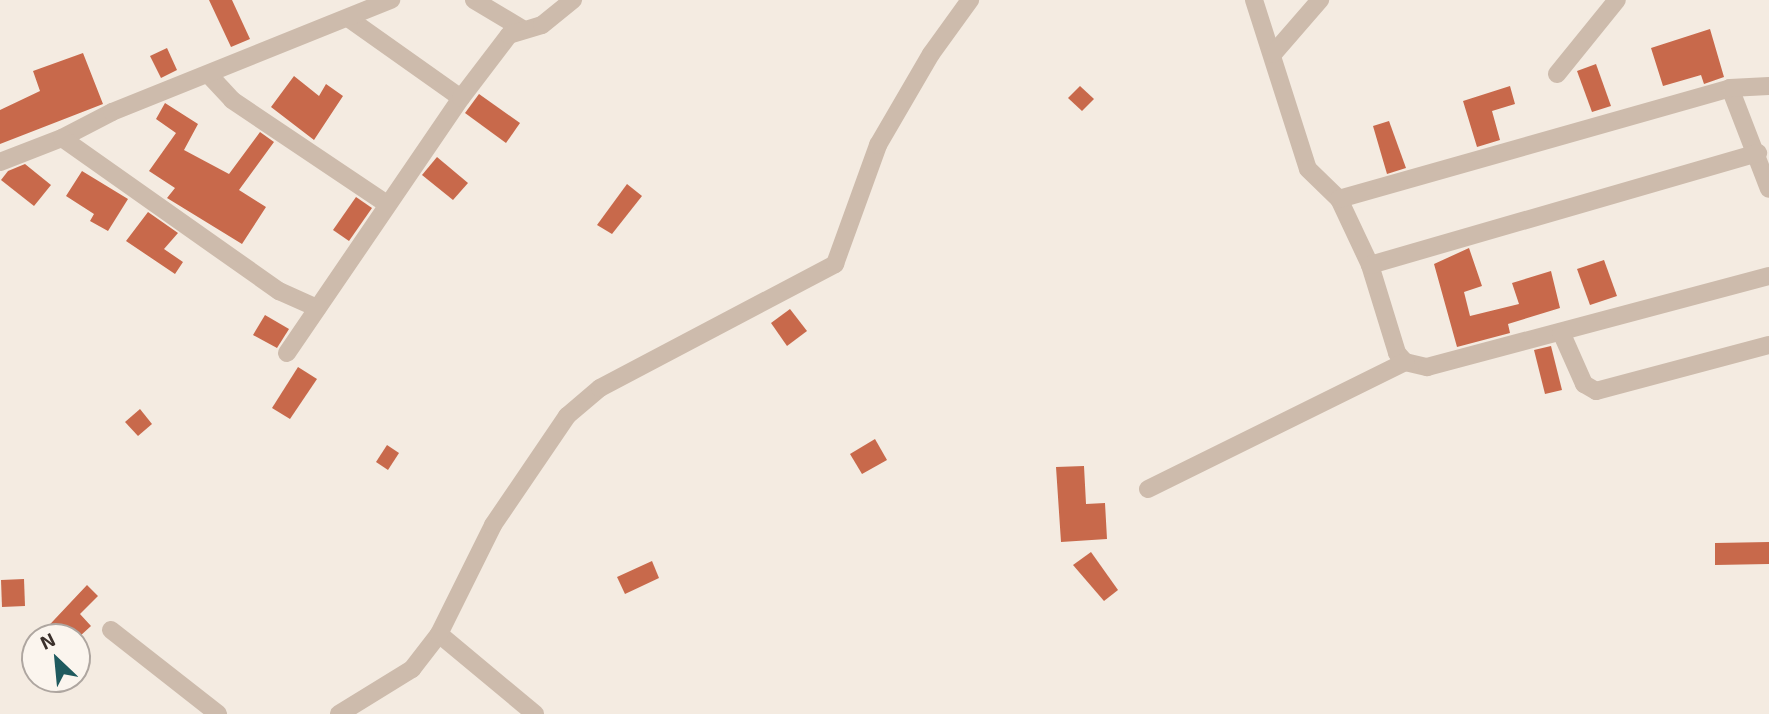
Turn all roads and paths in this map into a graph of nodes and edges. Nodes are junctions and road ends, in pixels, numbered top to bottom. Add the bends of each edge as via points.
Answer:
1 (391, 0) edge
2 (474, 0) edge
3 (573, 0) edge
4 (970, 0) edge
5 (1254, 0) edge
6 (1320, 0) edge
7 (1617, 0) edge
8 (348, 18) junction
9 (521, 28) junction
10 (1273, 54) junction
11 (1557, 74) dead end
12 (209, 75) junction
13 (1769, 86) edge
14 (1730, 88) junction
15 (461, 97) junction
16 (62, 138) junction
17 (1758, 153) junction
18 (0, 162) edge
19 (1769, 189) edge
20 (1339, 199) junction
21 (387, 204) junction
22 (1370, 265) junction
23 (1769, 276) edge
24 (317, 308) junction
25 (1561, 332) junction
26 (1769, 345) edge
27 (287, 354) dead end
28 (1405, 362) junction
29 (1148, 489) dead end
30 (111, 630) dead end
31 (439, 634) junction
32 (218, 714) edge
33 (339, 714) edge
34 (536, 714) edge

1 - 8 street
2 - 9 street
3 - 9 street via 542,25
4 - 31 street via 930,54 878,145 835,264 600,388 567,416 536,455 494,525
5 - 10 street
6 - 10 street
7 - 11 street
8 - 12 street
8 - 15 street
9 - 15 street via 509,35
10 - 20 street via 1308,169
12 - 16 street via 112,112
12 - 21 street via 232,100
13 - 14 street
14 - 17 street
14 - 20 street
15 - 21 street
16 - 18 street
16 - 24 street via 279,291
17 - 19 street
17 - 22 street
20 - 22 street
21 - 24 street
22 - 28 street via 1397,353
23 - 25 street
24 - 27 street
25 - 26 street via 1584,384 1596,391
25 - 28 street via 1427,368
28 - 29 street
30 - 32 street
31 - 33 street via 412,669
31 - 34 street

